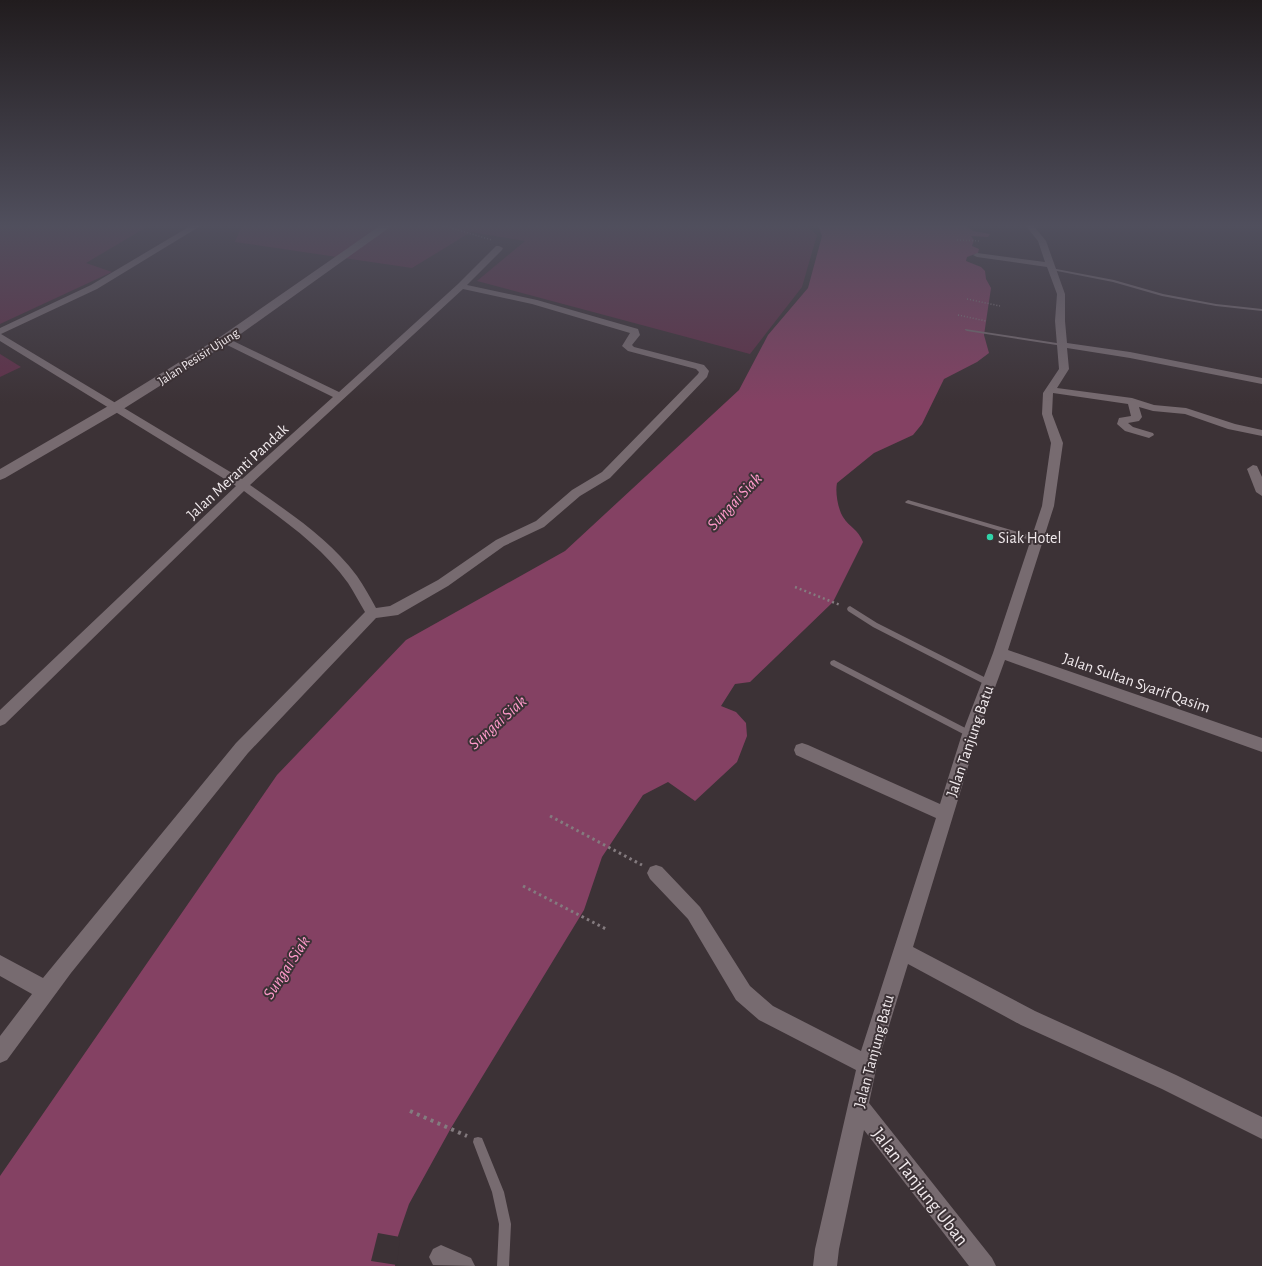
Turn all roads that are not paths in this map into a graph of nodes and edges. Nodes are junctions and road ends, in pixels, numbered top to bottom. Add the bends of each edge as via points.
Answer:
1 (99, 284) edge
2 (304, 284) edge
3 (1058, 284) edge
4 (1130, 284) edge
5 (461, 286) joint
6 (1262, 310) edge
7 (966, 330) dead end
8 (0, 332) edge
9 (0, 337) edge
10 (224, 340) junction
11 (1063, 345) junction
12 (1262, 381) edge
13 (1050, 390) junction
14 (340, 396) junction
15 (1132, 401) junction
16 (115, 408) junction
17 (1262, 433) edge
18 (1149, 435) dead end
19 (1253, 469) dead end
20 (0, 475) edge
21 (243, 486) junction
22 (1262, 492) edge
23 (908, 502) dead end
24 (1037, 540) junction
25 (850, 609) road end
26 (372, 612) junction
27 (1000, 653) junction
28 (834, 663) dead end
29 (989, 684) junction
30 (0, 720) edge
31 (970, 734) junction
32 (1262, 745) edge
33 (802, 750) dead end
34 (945, 814) junction
35 (656, 873) road end
36 (902, 951) junction
37 (0, 965) edge
38 (46, 991) junction
39 (0, 1053) edge
40 (867, 1065) junction
41 (858, 1106) junction
42 (1262, 1128) edge
43 (478, 1142) road end
44 (441, 1257) dead end
45 (463, 1266) edge
46 (503, 1266) edge
47 (825, 1266) edge
48 (984, 1266) edge

1 - 8 street
2 - 10 street, Jalan Pesisir Ujung
3 - 11 street via 1061,294 1060,321
4 - 6 lane via 1162,295
5 - 14 street, Jalan Meranti Pandak
5 - 26 street via 534,302 635,331 636,334 626,346 700,367 704,371 703,376 606,475 576,493 540,524 500,543 443,583 393,611
7 - 11 lane
9 - 16 street
10 - 14 street
10 - 16 street, Jalan Pesisir Ujung
11 - 12 street via 1137,356
11 - 13 street via 1062,376
13 - 15 street
13 - 24 street, Jalan Tanjung Batu via 1047,414 1056,450 1048,506
14 - 21 street, Jalan Meranti Pandak
15 - 17 street via 1148,407 1186,411 1232,427
15 - 18 street via 1137,416 1135,419 1123,420 1122,424
16 - 20 street, Jalan Pesisir Ujung
16 - 21 street
19 - 22 street
21 - 26 street via 317,540 351,576
21 - 30 street, Jalan Meranti Pandak
23 - 24 lane
24 - 27 street, Jalan Tanjung Batu
25 - 29 lane via 875,625
26 - 38 street via 242,748
27 - 29 street, Jalan Tanjung Batu
27 - 32 street, Jalan Sultan Syarif Qasim
28 - 31 lane
29 - 31 street, Jalan Tanjung Batu
31 - 34 street, Jalan Tanjung Batu
33 - 34 street
34 - 36 street, Jalan Tanjung Batu
35 - 40 street via 694,913 743,993 766,1014
36 - 40 street, Jalan Tanjung Batu
36 - 42 street via 1028,1018 1169,1082
37 - 38 street
38 - 39 street
40 - 41 street, Jalan Tanjung Batu
41 - 47 street, Jalan Tanjung Batu
41 - 48 street, Jalan Tanjung Uban
43 - 46 lane via 498,1192 504,1224
44 - 45 street

